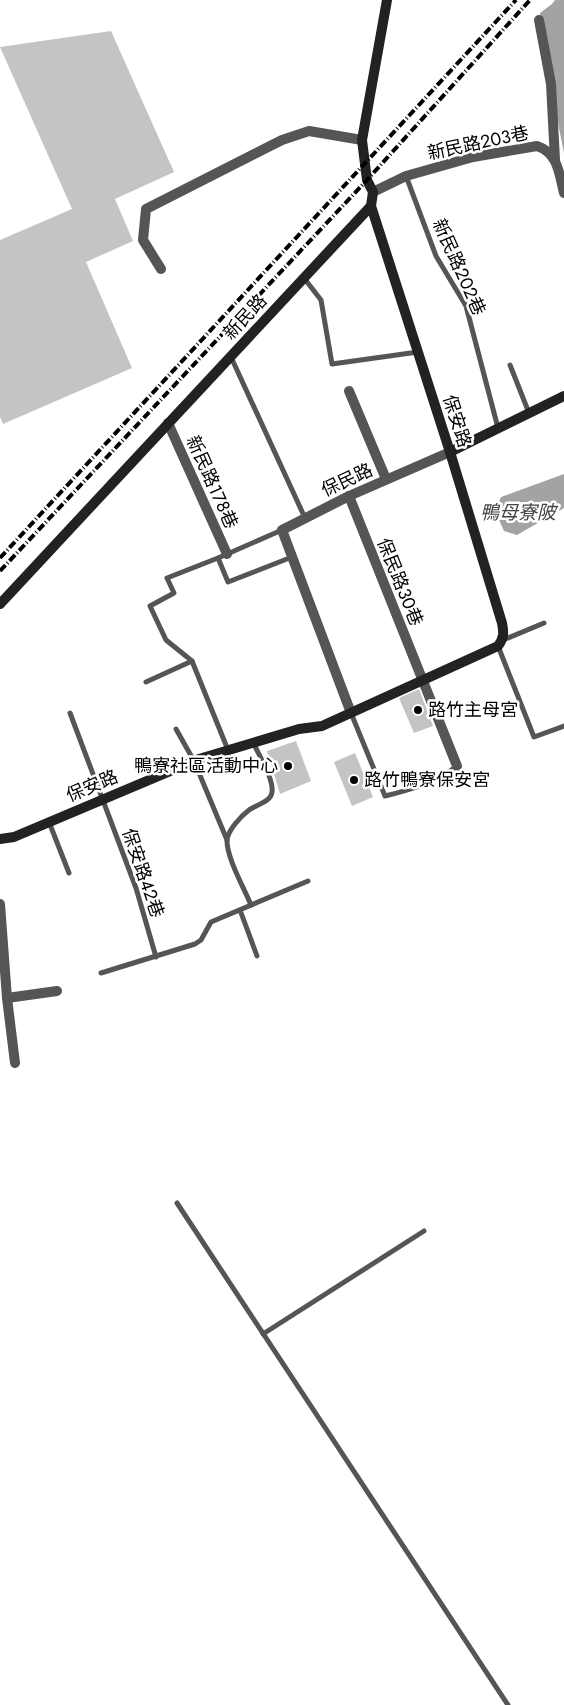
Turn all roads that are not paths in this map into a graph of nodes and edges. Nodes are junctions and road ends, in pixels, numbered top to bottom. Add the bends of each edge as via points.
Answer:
1 (387, 0) edge
2 (539, 20) dead end
3 (362, 140) junction
4 (555, 160) junction
5 (406, 176) junction
6 (373, 192) junction
7 (564, 193) edge
8 (371, 206) junction
9 (161, 270) dead end
10 (304, 277) junction
11 (418, 352) junction
12 (231, 356) junction
13 (510, 365) dead end
14 (349, 391) dead end
15 (564, 396) edge
16 (529, 413) junction
17 (168, 423) junction
18 (498, 428) junction
19 (450, 452) junction
20 (386, 480) junction
21 (349, 496) junction
22 (305, 518) junction
23 (282, 530) junction
24 (223, 556) junction
25 (292, 557) junction
26 (0, 604) edge
27 (544, 623) dead end
28 (500, 644) junction
29 (192, 661) junction
30 (422, 681) junction
31 (146, 682) dead end
32 (70, 713) dead end
33 (351, 713) junction
34 (564, 726) edge
35 (176, 729) dead end
36 (253, 742) junction
37 (228, 750) junction
38 (194, 761) junction
39 (457, 766) joint
40 (102, 799) junction
41 (49, 822) junction
42 (0, 839) edge
43 (227, 841) junction
44 (69, 873) dead end
45 (308, 882) dead end
46 (0, 904) edge
47 (251, 905) junction
48 (240, 910) junction
49 (257, 956) dead end
50 (156, 957) junction
51 (101, 973) dead end
52 (57, 991) dead end
53 (7, 998) junction
54 (15, 1064) dead end
55 (177, 1203) dead end
56 (424, 1231) dead end
57 (263, 1334) junction
58 (508, 1705) edge

1 - 3 street
2 - 4 street via 551,84
3 - 6 street via 367,180
3 - 9 street via 309,131 282,140 146,209 143,240
4 - 5 street, 新民路203巷 via 547,149 537,146 473,157
4 - 7 street
5 - 6 street, 新民路203巷
5 - 18 lane, 新民路202巷 via 436,256 466,306
6 - 8 street
8 - 10 street, 新民路
8 - 11 street, 保安路
10 - 11 lane via 321,300 332,364
10 - 12 street, 新民路
11 - 19 street, 保安路
12 - 17 street, 新民路
12 - 22 lane
13 - 16 lane
14 - 20 street
15 - 16 street, 保民路
16 - 18 street, 保民路
17 - 24 street, 新民路178巷
17 - 26 street, 新民路
18 - 19 street, 保民路
19 - 20 street, 保民路
19 - 28 street, 保安路 via 502,623 504,632
20 - 21 street, 保民路
21 - 22 street, 保民路
21 - 30 street, 保民路30巷
22 - 23 street
23 - 24 lane
23 - 25 street
24 - 25 lane via 228,582
24 - 29 lane via 168,578 174,593 150,606 166,640
25 - 33 street
27 - 28 lane
28 - 30 street, 保安路
28 - 34 lane, 保安路 via 534,737
29 - 31 lane
29 - 37 lane
30 - 33 street, 保安路
30 - 39 street
32 - 40 lane, 保安路42巷
33 - 36 street, 保安路 via 322,726
33 - 39 lane via 385,796 446,775
35 - 38 lane
36 - 37 street, 保安路
36 - 43 lane via 270,781 271,796 248,811 228,834
37 - 38 street, 保安路
38 - 40 street, 保安路
38 - 43 lane
40 - 41 street, 保安路
40 - 50 lane, 保安路42巷 via 136,888
41 - 42 street, 保安路 via 14,837
41 - 44 lane
43 - 47 lane
45 - 47 lane
46 - 53 street
47 - 48 lane
48 - 49 lane
48 - 50 lane via 212,922 195,944
50 - 51 lane
52 - 53 street
53 - 54 street
55 - 57 lane
56 - 57 lane
57 - 58 lane

